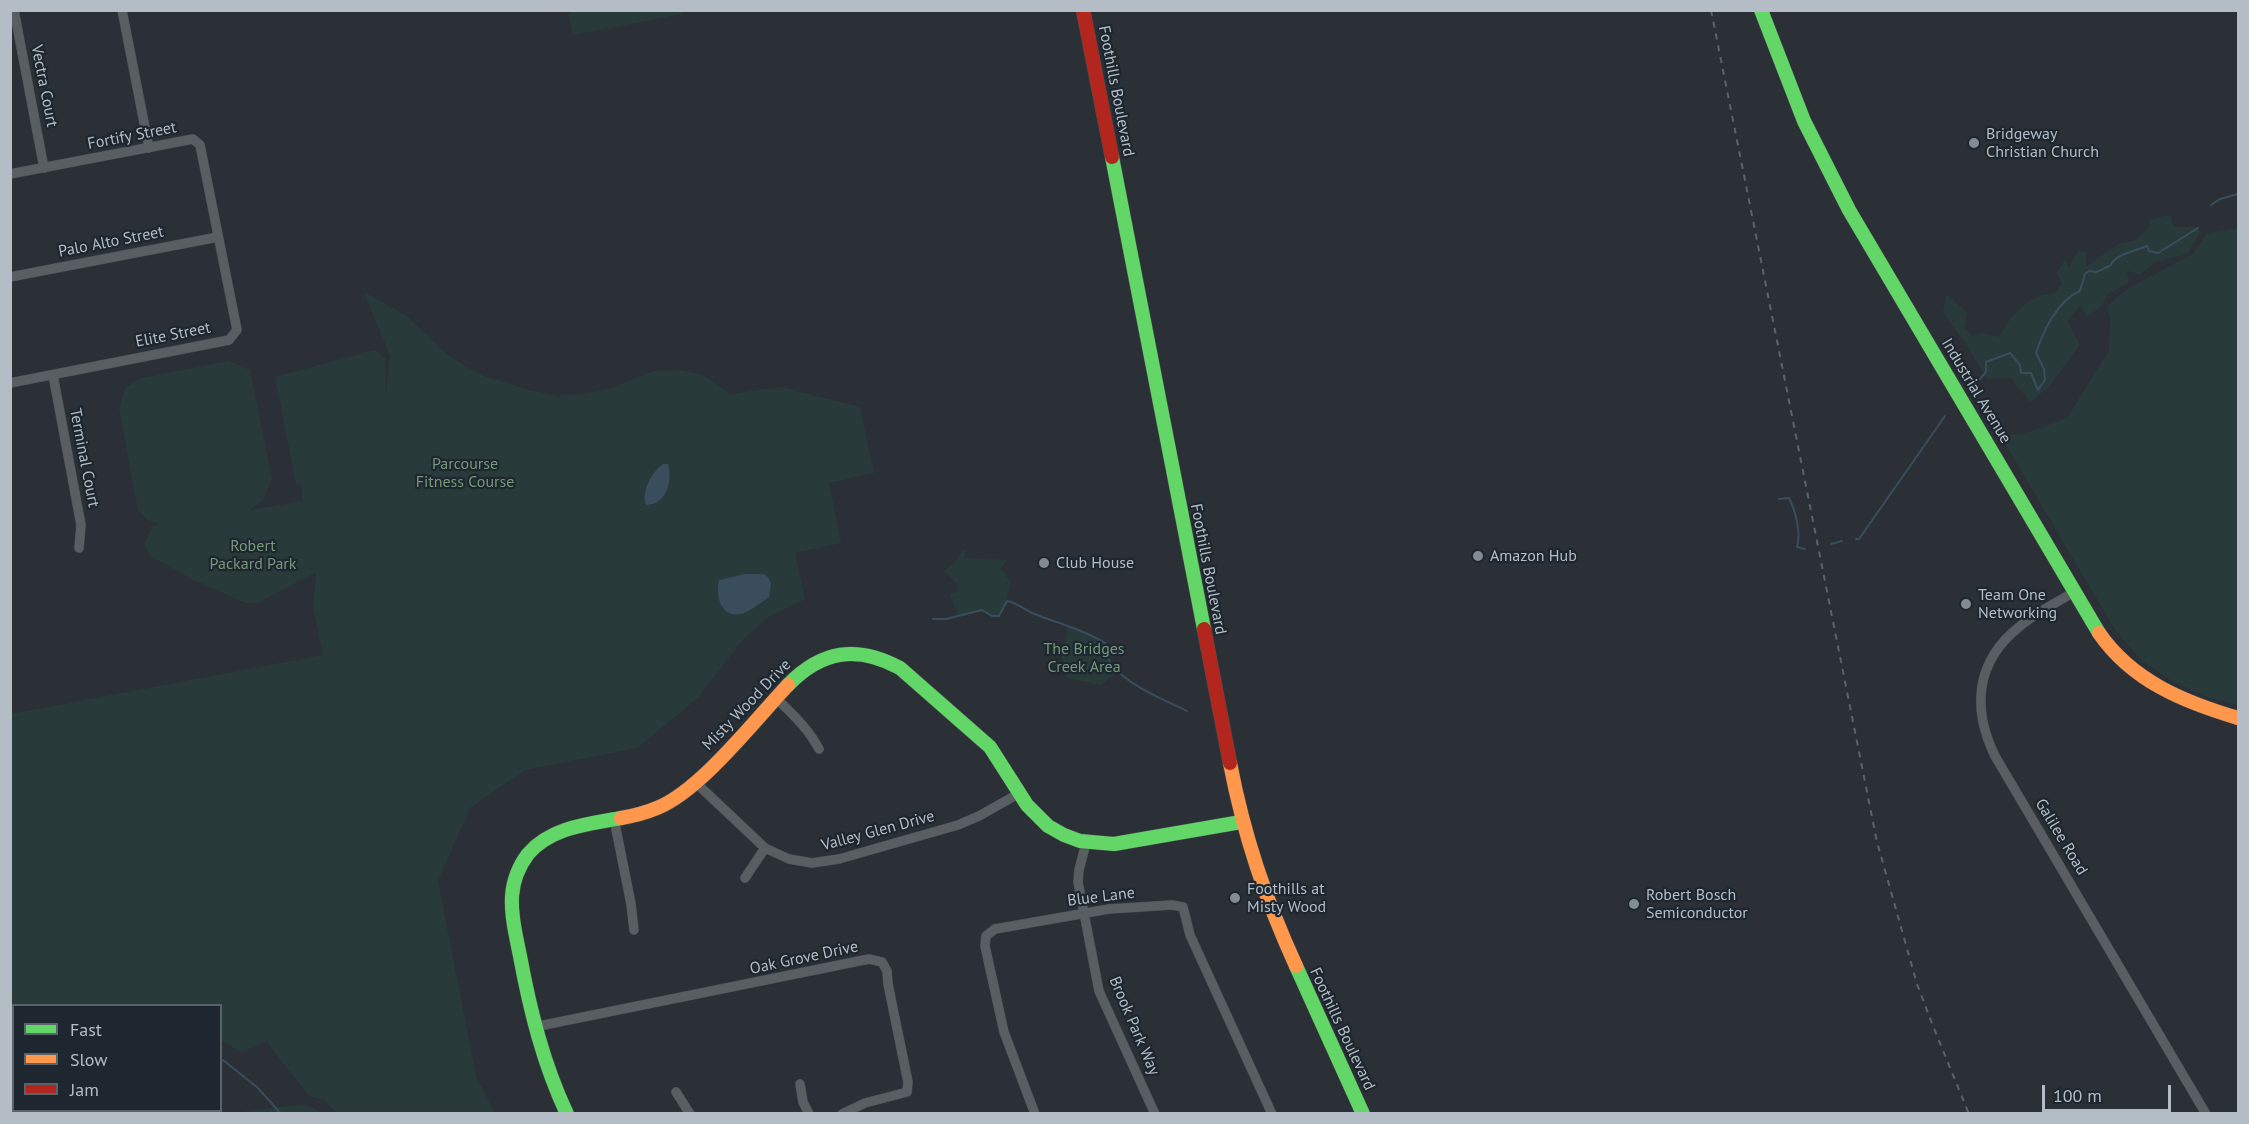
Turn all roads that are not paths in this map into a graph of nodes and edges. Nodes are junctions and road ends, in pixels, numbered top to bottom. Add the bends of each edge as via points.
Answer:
1 (14, 10) edge
2 (122, 10) edge
3 (1083, 10) edge
4 (1761, 10) edge
5 (149, 148) junction
6 (44, 168) junction
7 (10, 174) edge
8 (218, 237) junction
9 (10, 278) edge
10 (53, 375) junction
11 (10, 383) edge
12 (79, 548) dead end
13 (2074, 592) junction
14 (776, 698) junction
15 (2238, 718) edge
16 (819, 749) dead end
17 (695, 782) junction
18 (1018, 794) junction
19 (614, 819) junction
20 (1241, 822) junction
21 (1086, 843) junction
22 (765, 848) junction
23 (745, 878) dead end
24 (1084, 913) junction
25 (634, 930) dead end
26 (534, 1027) junction
27 (800, 1084) dead end
28 (676, 1092) dead end
29 (1360, 1112) edge
30 (567, 1113) edge
31 (690, 1113) edge
32 (809, 1113) edge
33 (842, 1113) edge
34 (1035, 1113) edge
35 (1155, 1113) edge
36 (1272, 1113) edge
37 (2206, 1113) edge

1 - 6 street, Vectra Court
2 - 5 street
3 - 20 street, Foothills Boulevard
4 - 13 street, Industrial Avenue via 1799,111 1834,182
5 - 6 street, Fortify Street
5 - 8 street, Fortify Street via 193,139 200,145
6 - 7 street, Fortify Street
8 - 9 street, Palo Alto Street
8 - 10 street, Elite Street via 237,330 229,340
10 - 11 street
10 - 12 street, Terminal Court via 81,525
13 - 15 street, Industrial Avenue via 2105,641 2144,679 2174,697
13 - 37 street, Galilee Road via 2025,622 1997,650 1981,693 1984,730 1995,756
14 - 16 street via 803,724
14 - 17 street, Misty Wood Drive
14 - 18 street, Misty Wood Drive via 806,668 824,659 853,653 883,659 909,674 990,747
17 - 19 street, Misty Wood Drive via 662,806
17 - 22 street, Valley Glen Drive
18 - 21 street, Misty Wood Drive via 1049,827
18 - 22 street, Valley Glen Drive via 969,821 825,862 802,862
19 - 25 street
19 - 26 street, Misty Wood Drive via 572,827 546,838 529,853 513,883 511,907
20 - 21 street, Misty Wood Drive via 1116,846
20 - 29 street, Foothills Boulevard via 1276,923
21 - 24 street, Brook Park Way via 1078,882
22 - 23 street
24 - 34 street, Blue Lane via 995,929 986,936 1004,1032
24 - 35 street, Brook Park Way via 1100,991
24 - 36 street, Blue Lane via 1183,907 1190,935
26 - 30 street, Misty Wood Drive via 549,1076
26 - 33 street, Oak Grove Drive via 869,959 882,962 887,971 907,1092
27 - 32 street
28 - 31 street

